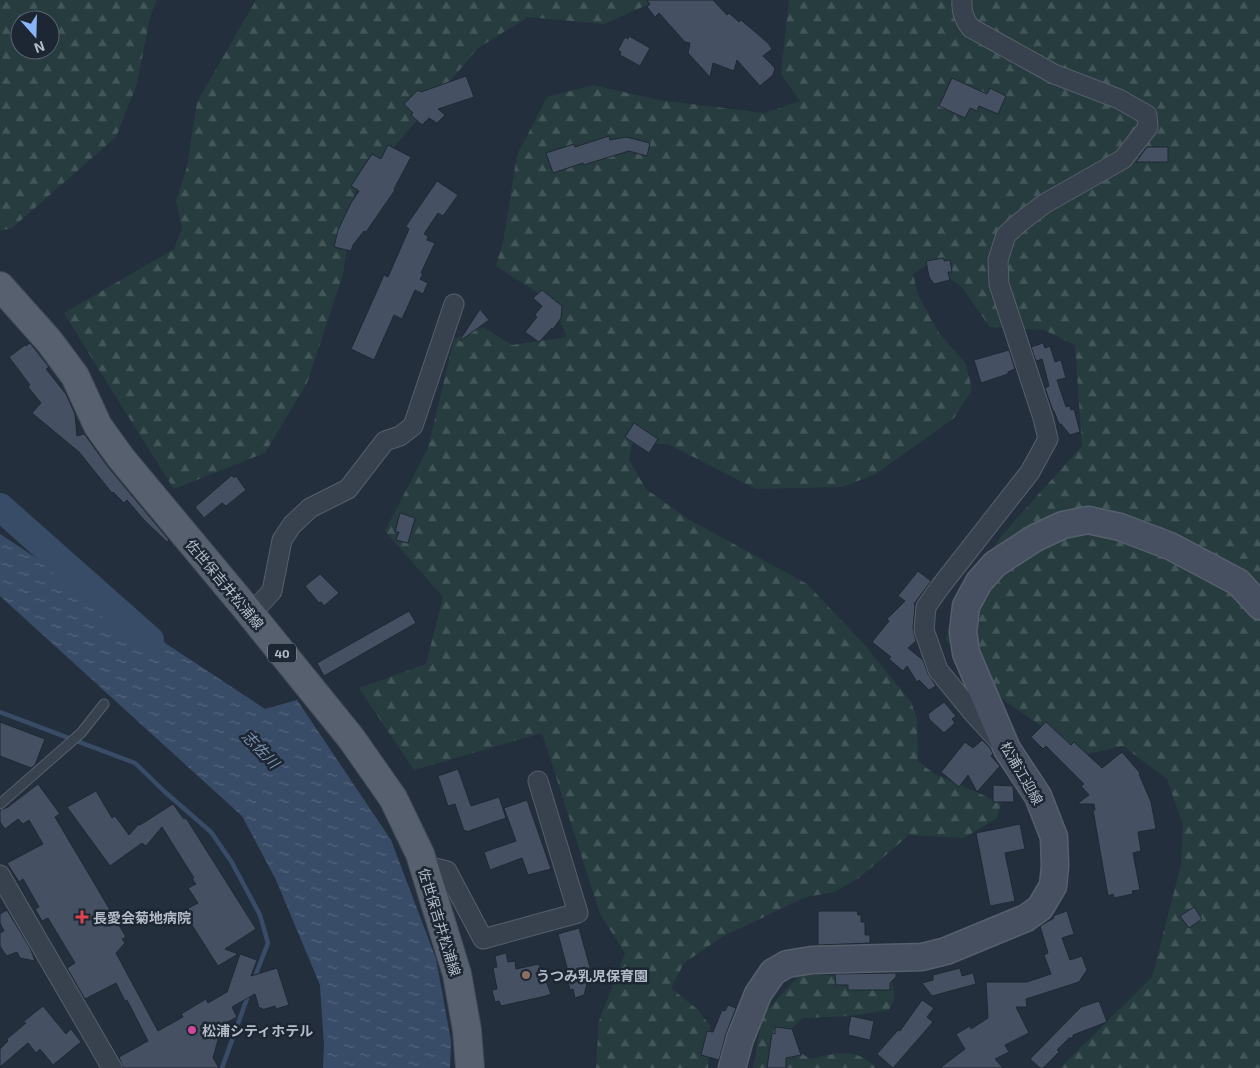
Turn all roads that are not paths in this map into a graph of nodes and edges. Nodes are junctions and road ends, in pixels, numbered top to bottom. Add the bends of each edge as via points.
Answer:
1 (962, 0) edge
2 (0, 286) edge
3 (454, 304) dead end
4 (1260, 606) edge
5 (251, 614) junction
6 (104, 704) dead end
7 (1007, 749) junction
8 (538, 781) dead end
9 (0, 804) edge
10 (423, 865) junction
11 (0, 876) edge
12 (112, 1068) edge
13 (470, 1068) edge
14 (732, 1068) edge

1 - 7 street via 965,22 971,28 1054,74 1119,99 1147,115 1148,127 1123,159 1019,222 1006,236 998,260 999,284 1048,439 1030,472 926,607 924,630 938,670
2 - 5 main road, 佐世保吉井松浦線 / 40 via 75,376 98,426 121,458
3 - 5 street via 413,426 400,436 385,441 348,489 310,508 292,525 282,540 272,591
4 - 7 main road, 松浦江迎線 via 1238,582 1170,546 1120,527 1088,520 1063,526 1036,538 995,564 979,582 966,606 963,632 966,653
5 - 10 main road, 佐世保吉井松浦線 / 40 via 350,738 393,798
6 - 9 lane via 81,733
7 - 14 main road, 松浦江迎線 via 1038,796 1054,837 1053,886 1040,908 1026,918 938,953 787,964 772,972 758,994
8 - 10 street via 578,913 483,939 447,870
10 - 13 main road, 佐世保吉井松浦線 / 40 via 457,974
11 - 12 street

